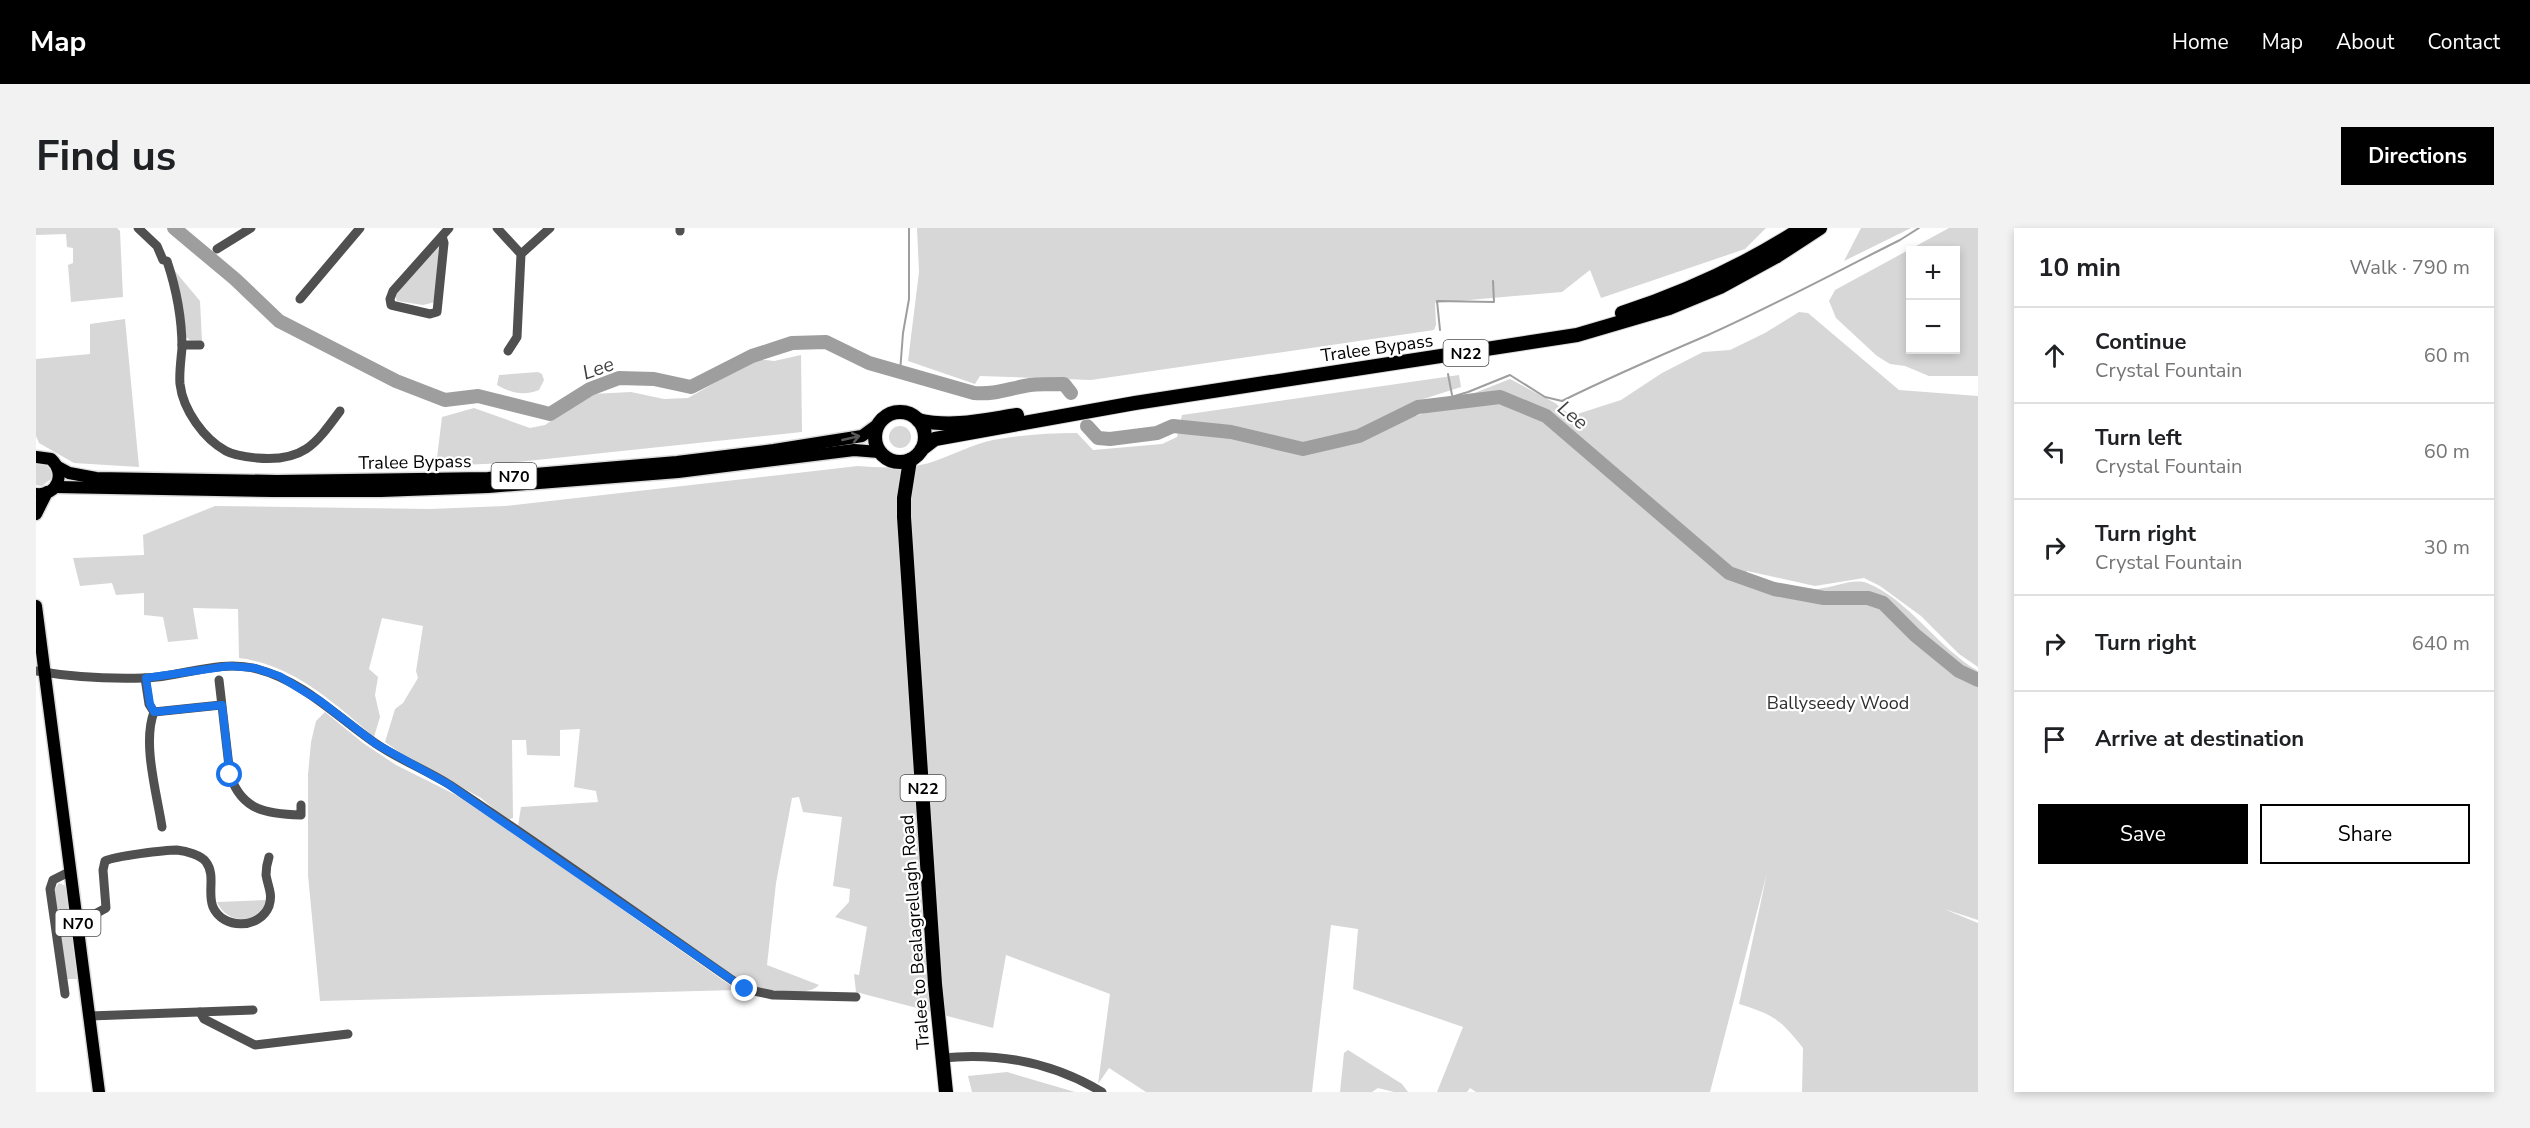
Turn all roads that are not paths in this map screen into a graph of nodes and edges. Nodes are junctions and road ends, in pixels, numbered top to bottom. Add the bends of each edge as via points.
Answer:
1 (138, 228) edge
2 (251, 228) edge
3 (360, 228) edge
4 (449, 228) edge
5 (497, 228) edge
6 (550, 228) edge
7 (1802, 228) edge
8 (1820, 228) edge
9 (442, 236) junction
10 (217, 249) dead end
11 (521, 254) junction
12 (300, 299) dead end
13 (182, 345) junction
14 (200, 345) dead end
15 (508, 351) dead end
16 (1090, 407) junction
17 (340, 411) dead end
18 (1067, 412) junction
19 (918, 420) junction
20 (878, 425) junction
21 (922, 449) junction
22 (879, 452) junction
23 (37, 455) edge
24 (910, 460) junction
25 (892, 462) junction
26 (58, 467) junction
27 (46, 491) edge
28 (36, 514) edge
29 (904, 517) junction
30 (36, 606) edge
31 (40, 672) edge
32 (146, 678) junction
33 (232, 687) dead end
34 (222, 705) junction
35 (154, 712) junction
36 (301, 805) dead end
37 (162, 827) dead end
38 (269, 857) dead end
39 (71, 871) junction
40 (77, 916) junction
41 (65, 993) dead end
42 (856, 997) dead end
43 (253, 1010) dead end
44 (200, 1012) junction
45 (90, 1016) junction
46 (348, 1034) dead end
47 (942, 1058) junction
48 (99, 1092) edge
49 (946, 1092) edge
50 (1102, 1092) edge

1 - 13 street via 167,261
2 - 10 street
3 - 12 street
4 - 9 street
5 - 11 street
6 - 11 street
7 - 16 highway, Tralee Bypass / N22 via 1714,279 1665,299 1582,324
8 - 16 highway, Tralee Bypass / N22 via 1720,287 1598,330
9 - 9 street via 437,312 430,314 392,305 393,291
11 - 15 street via 517,337
13 - 14 street
13 - 17 street via 180,384 186,406 210,438 226,451 274,459 298,453 318,441
16 - 18 highway, Tralee Bypass / N22
18 - 19 highway, Tralee Bypass / N22 via 963,423
18 - 21 highway, Tralee Bypass / N22 via 935,439
19 - 20 highway, N22 via 896,412
19 - 21 highway via 925,434
20 - 22 highway via 874,439
26 -> 20 main road, Tralee Bypass / N70 via 79,476 105,478 488,478 763,452 842,441 862,436
21 - 24 highway, N22
22 - 25 highway
22 - 27 main road, Tralee Bypass / N70 via 854,450 678,472 488,487 381,491
23 - 26 main road, N70 via 51,459
24 - 25 highway
24 - 29 highway, Tralee to Bealagrellagh Road / N22
25 - 29 highway, Tralee to Bealagrellagh Road / N22
26 - 27 main road via 59,481
27 - 28 main road
29 - 47 highway, Tralee to Bealagrellagh Road / N22
30 - 31 main road, N70
31 - 32 street
31 - 39 main road, N70
32 - 35 street
32 - 42 street via 229,666 255,668 279,676 320,701 376,744 448,784 745,989 773,995
33 - 34 street via 219,684
34 - 35 street
34 - 36 street via 230,775 241,797 258,810 279,814 301,815
35 - 37 street via 149,726 150,748
38 - 40 street via 266,874 272,893 268,908 248,924 239,924 214,909 206,862 192,853 176,850 108,860 103,870 106,908 103,912
39 - 40 main road, N70
39 - 41 street via 53,880 50,889
40 - 45 main road, N70
43 - 44 street
44 - 45 street
44 - 46 street via 204,1018 255,1045
45 - 48 main road, N70
47 - 49 highway, Tralee to Bealagrellagh Road / N22
47 - 50 street via 1019,1059 1059,1070

